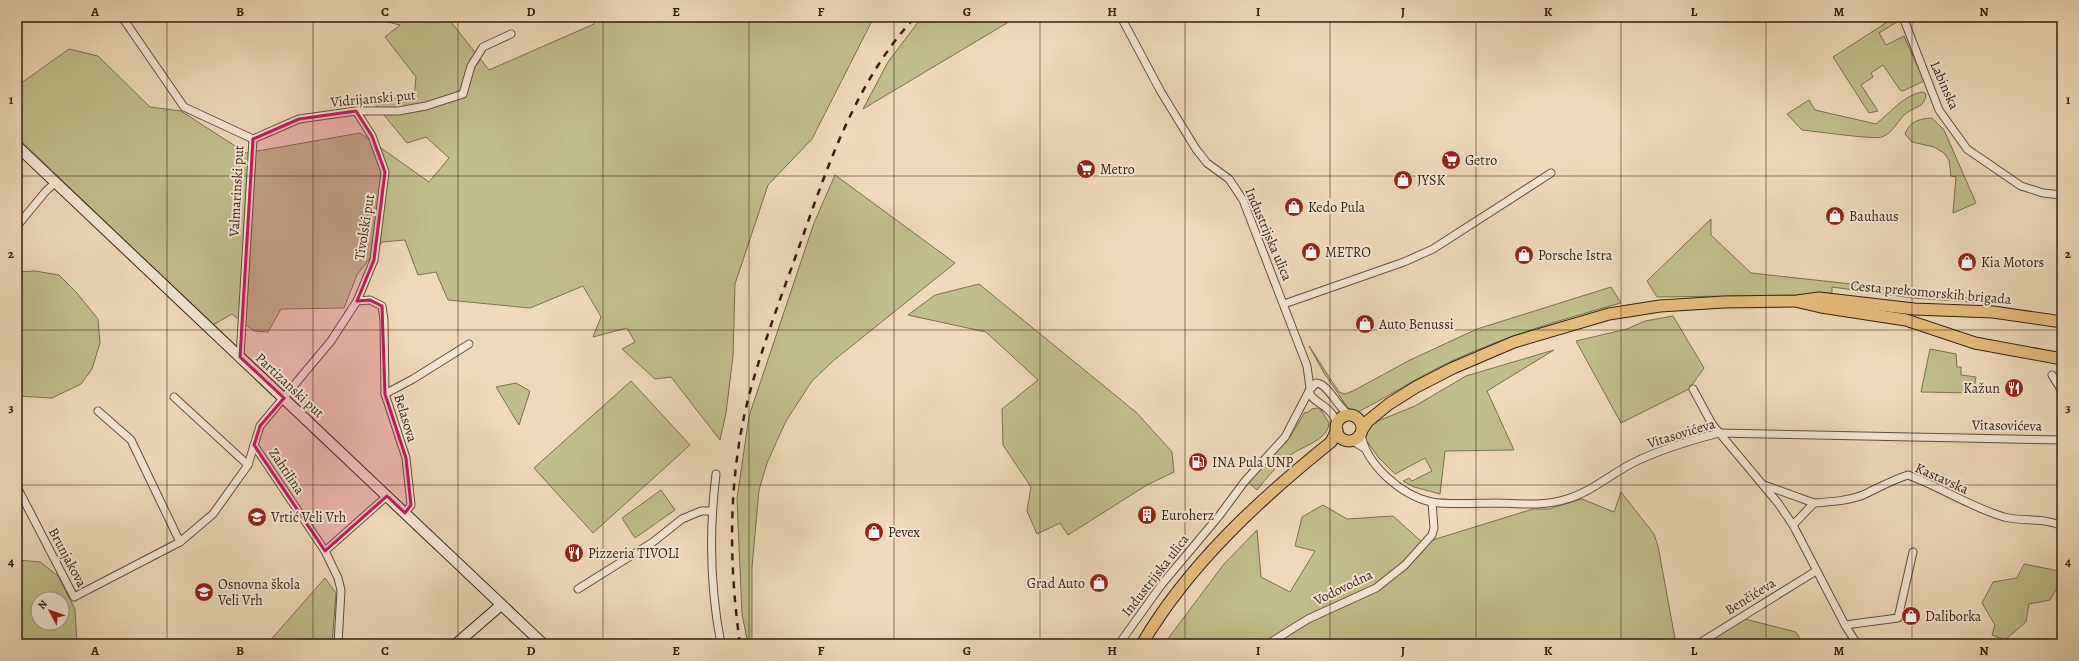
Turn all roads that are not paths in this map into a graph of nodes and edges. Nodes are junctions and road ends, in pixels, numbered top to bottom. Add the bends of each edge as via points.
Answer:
1 (122, 17) edge
2 (1121, 17) edge
3 (1903, 17) edge
4 (510, 34) dead end
5 (356, 111) junction
6 (252, 139) junction
7 (17, 146) edge
8 (1551, 173) dead end
9 (56, 182) junction
10 (2062, 195) edge
11 (17, 226) edge
12 (358, 301) junction
13 (1797, 301) junction
14 (1284, 304) junction
15 (2062, 322) edge
16 (469, 344) dead end
17 (240, 357) junction
18 (2062, 359) edge
19 (1307, 366) junction
20 (2052, 375) dead end
21 (1322, 385) junction
22 (1309, 389) junction
23 (1693, 389) dead end
24 (2062, 391) edge
25 (385, 394) junction
26 (174, 397) dead end
27 (284, 398) junction
28 (1314, 400) junction
29 (1389, 404) junction
30 (1300, 410) junction
31 (98, 411) dead end
32 (1352, 416) junction
33 (1337, 427) junction
34 (1361, 431) junction
35 (1720, 433) junction
36 (1348, 440) junction
37 (2062, 440) edge
38 (1331, 442) junction
39 (254, 445) junction
40 (1364, 448) junction
41 (248, 465) junction
42 (716, 474) dead end
43 (1763, 485) junction
44 (17, 486) edge
45 (387, 496) junction
46 (1432, 502) junction
47 (1814, 503) junction
48 (711, 511) junction
49 (405, 513) junction
50 (1793, 526) junction
51 (2062, 526) edge
52 (180, 542) junction
53 (325, 551) junction
54 (1913, 552) dead end
55 (1816, 571) junction
56 (578, 589) dead end
57 (501, 605) junction
58 (1845, 626) junction
59 (338, 644) edge
60 (456, 644) edge
61 (543, 644) edge
62 (720, 644) edge
63 (1119, 644) edge
64 (1142, 644) edge
65 (1268, 644) edge
66 (1698, 644) edge
67 (1857, 644) edge

1 - 6 street, Valmarinski put via 184,107
2 - 14 street, Industrijska ulica via 1158,86 1201,156 1229,179 1243,200
3 - 10 street, Labinska via 1939,110 1967,149 2021,186 2043,193
4 - 5 street, Vidrijanski put via 483,47 471,66 463,94 405,110
5 - 6 street, Vidrijanski put via 299,119
5 - 12 street, Tivolski put via 372,136 385,172 374,260
6 - 17 street, Valmarinski put
7 - 9 street, Partizanski put
8 - 14 street via 1433,249 1404,262
9 - 11 street
9 - 17 street, Partizanski put
12 - 25 street, Belasova via 370,300 382,306
12 - 27 street, Tivolski put via 332,341
13 - 15 main road, Cesta prekomorskih brigada via 1819,298 1851,300 1914,308 1993,312
13 - 18 main road, Cesta prekomorskih brigada via 1906,320 1975,343
13 - 29 main road, Cesta prekomorskih brigada via 1724,302 1610,314 1514,342 1442,374
14 - 19 street, Industrijska ulica
16 - 25 street
17 - 27 street, Partizanski put
19 - 21 street, Industrijska ulica
19 - 22 street, Industrijska ulica
20 - 24 street
21 - 22 street via 1316,383
21 - 32 street, Industrijska ulica via 1340,408
22 - 28 street
22 - 30 street, Industrijska ulica
23 - 35 street
25 - 49 street, Belasova via 406,458 411,505
26 - 41 street
27 - 39 street, Brunjakova via 260,426
27 - 45 street, Partizanski put
28 - 30 street, Industrijska ulica
28 - 33 street via 1328,408
29 - 32 main road, Cesta prekomorskih brigada via 1360,416
29 - 34 main road, Cesta prekomorskih brigada via 1368,421
30 - 63 street, Industrijska ulica via 1280,443 1245,481 1162,584
31 - 52 street via 131,440
32 - 33 main road via 1342,418
32 - 34 main road via 1360,422
33 - 36 main road via 1340,436
33 - 38 main road
34 - 36 main road via 1357,438
34 - 40 street, Vitasovićeva
35 - 37 street, Vitasovićeva
35 - 43 street
35 - 46 street, Vitasovićeva via 1676,445 1638,460 1586,492 1548,504
36 - 38 main road
36 - 40 street, Vitasovićeva
38 - 64 main road via 1264,498 1218,545 1182,587
39 - 41 street, Brunjakova
39 - 53 street, Zahtilina
40 - 46 street, Vitasovićeva via 1393,481 1411,494
41 - 52 street, Brunjakova via 213,514
42 - 48 street
43 - 47 street
43 - 50 street
44 - 52 street, Brunjakova via 74,598
45 - 49 street, Partizanski put
45 - 53 street
46 - 65 street, Vodovodna via 1432,535 1405,565 1376,588 1308,619
47 - 50 street
47 - 51 street, Kastavska via 1841,501 1862,495 1908,475 1983,510 2006,517 2040,519
48 - 56 street via 692,514
48 - 62 street via 713,588
49 - 57 street, Partizanski put
50 - 55 street
53 - 59 street, Zahtilina via 341,590
54 - 58 street via 1898,618
55 - 58 street
55 - 66 street, Benčićeva
57 - 60 street
57 - 61 street, Partizanski put
58 - 67 street

